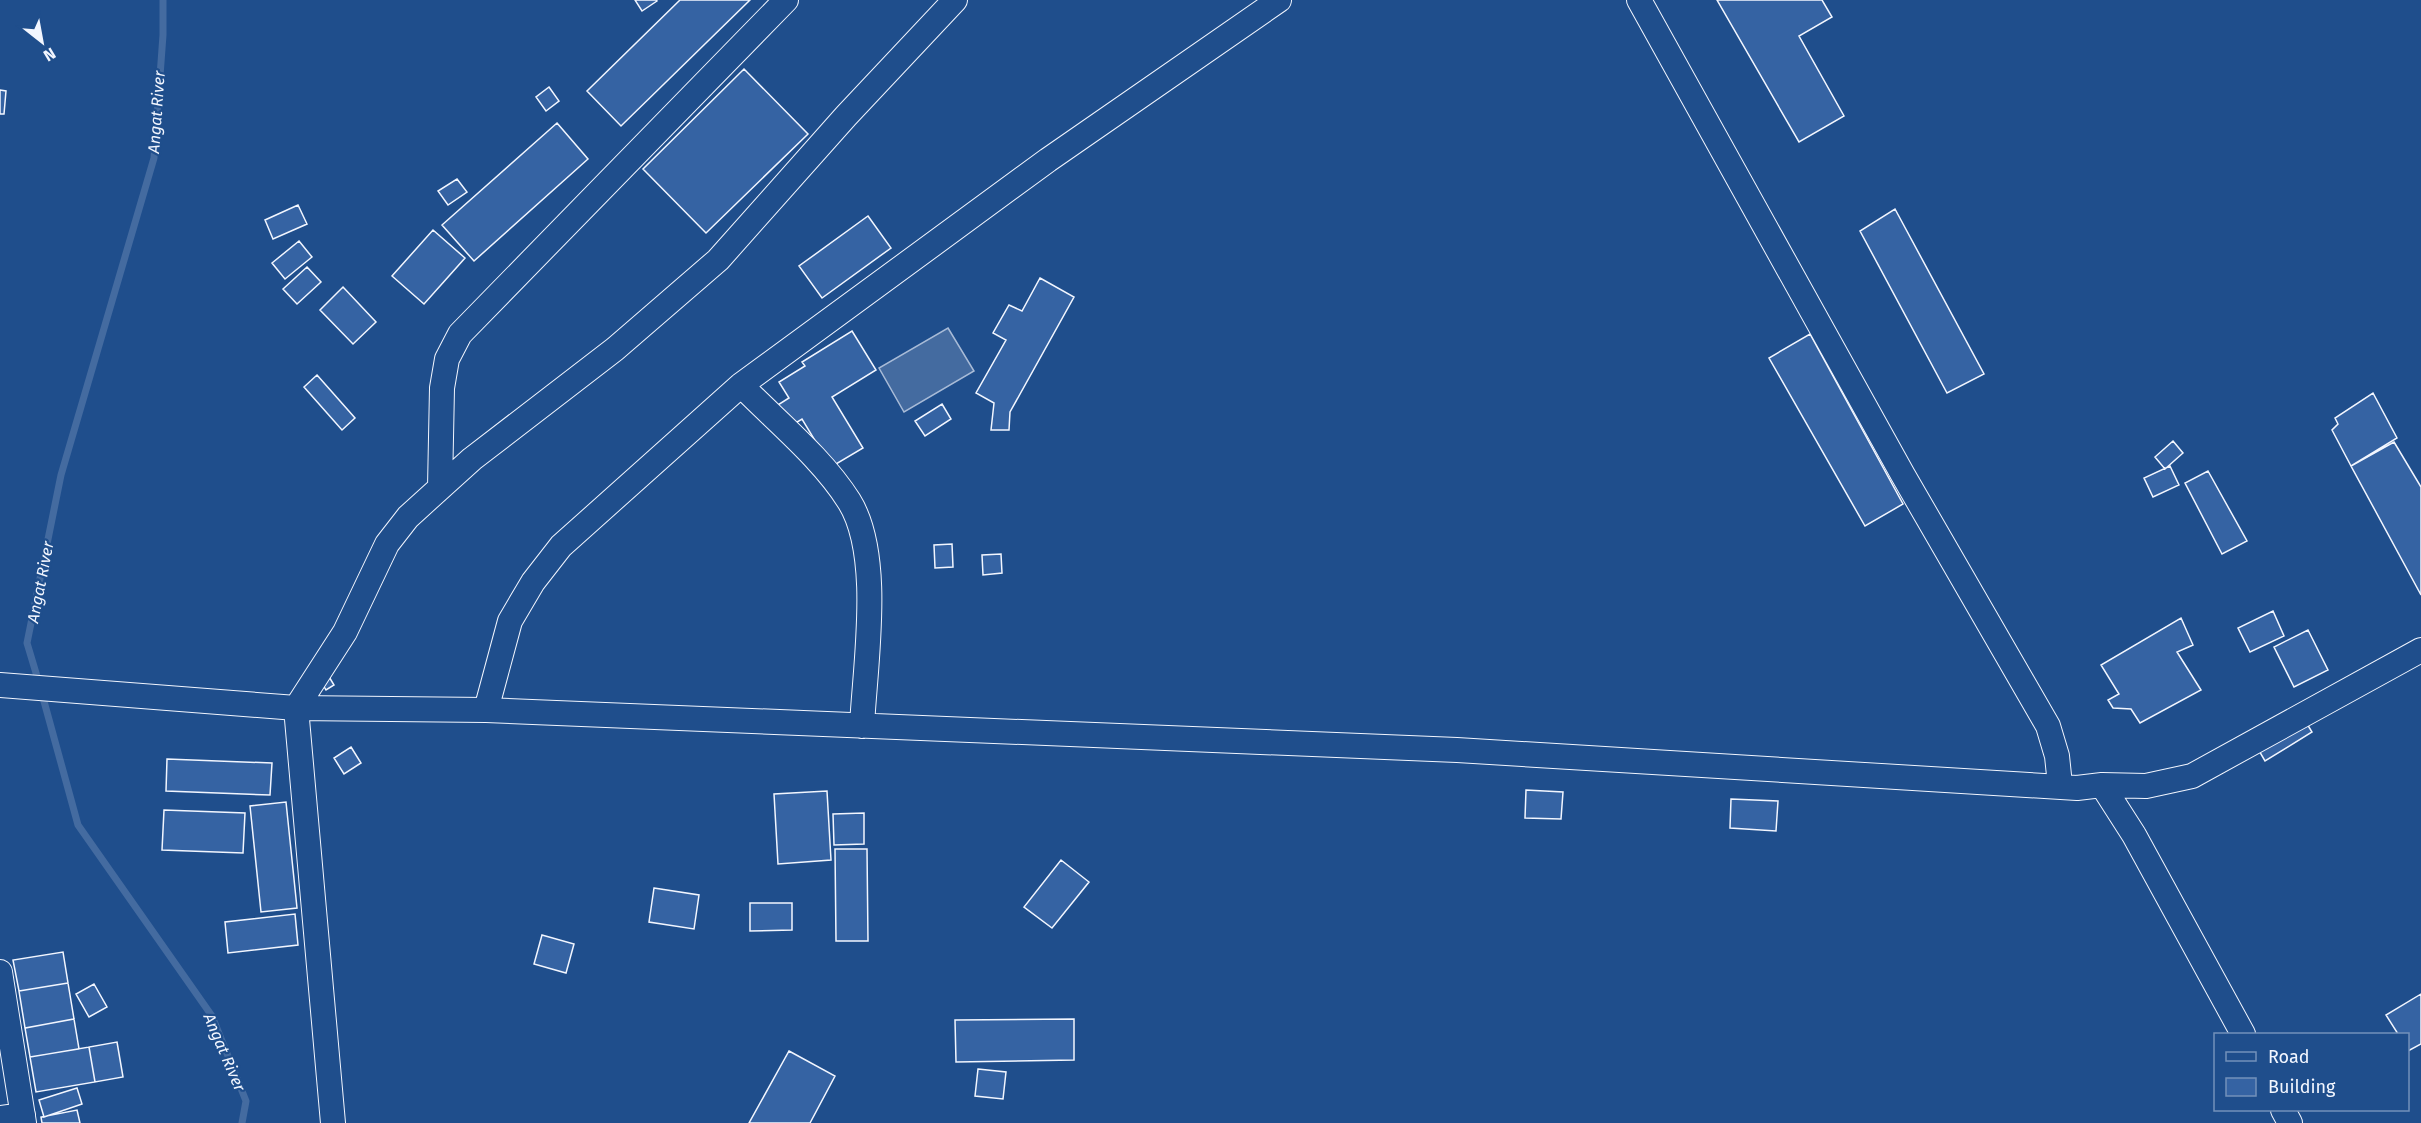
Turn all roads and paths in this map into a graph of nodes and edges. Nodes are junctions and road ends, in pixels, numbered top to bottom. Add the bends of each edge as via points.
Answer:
1 (786, 0) edge
2 (955, 0) edge
3 (1279, 0) edge
4 (1639, 0) edge
5 (741, 385) junction
6 (440, 487) junction
7 (2421, 650) edge
8 (0, 685) edge
9 (296, 708) junction
10 (486, 710) junction
11 (862, 726) junction
12 (2060, 785) junction
13 (2102, 785) junction
14 (0, 972) edge
15 (2242, 1033) edge
16 (15, 1119) edge
17 (333, 1123) edge

1 - 6 street via 460,334 447,359 442,388
2 - 6 street via 718,260 615,349
3 - 5 street via 1000,194
4 - 12 street via 1903,475 2048,726
5 - 10 street via 561,546 510,621
5 - 11 street via 824,468 850,502 863,536 869,612
6 - 9 street via 408,517 387,544 345,632
7 - 13 street via 2192,776 2146,786
8 - 9 street
9 - 10 street
9 - 17 street
10 - 11 street
11 - 12 street via 1445,750
12 - 13 street
13 - 15 street via 2134,835
14 - 16 street

